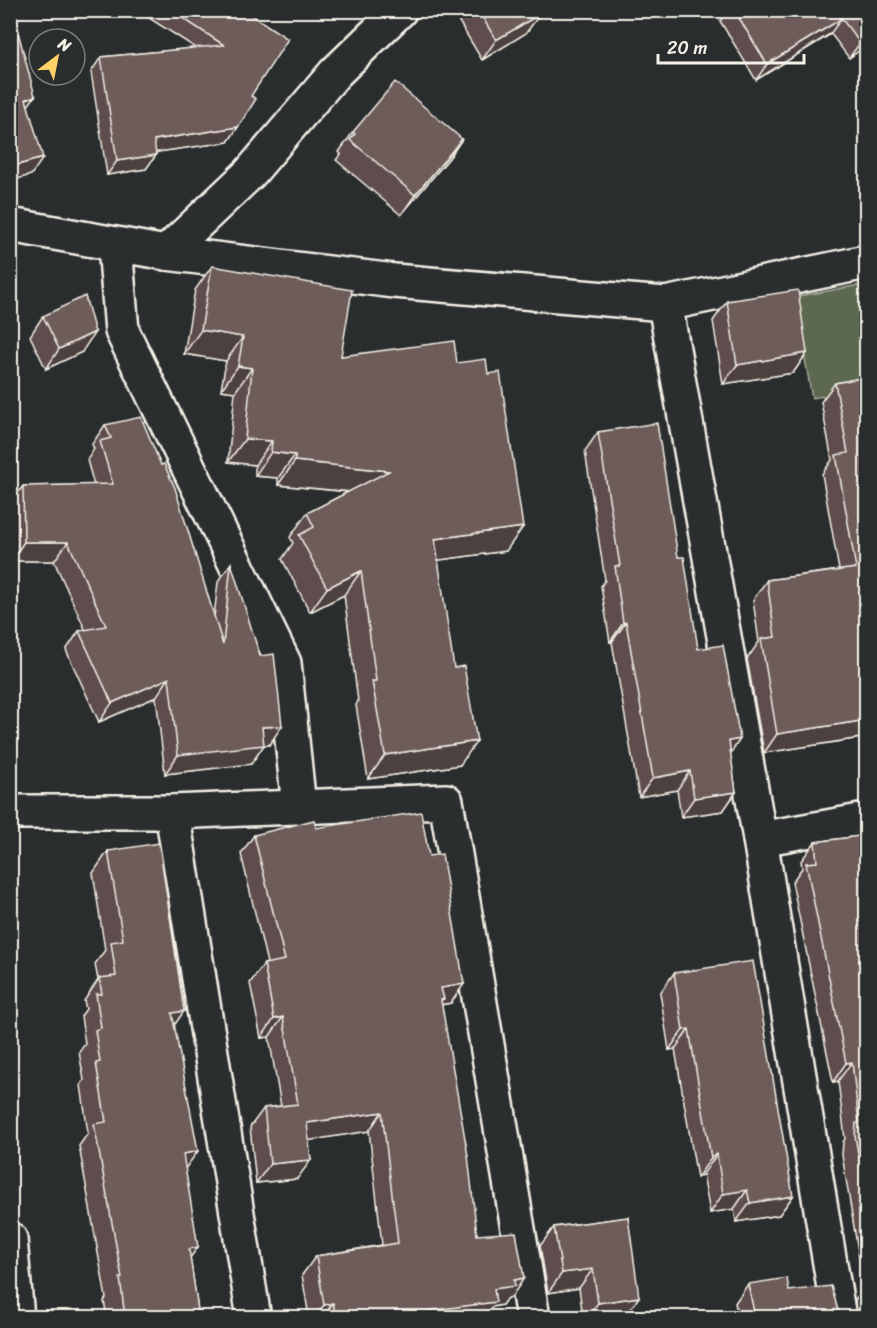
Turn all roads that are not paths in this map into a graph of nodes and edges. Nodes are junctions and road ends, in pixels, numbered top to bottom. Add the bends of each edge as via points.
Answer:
1 (400, 10) edge
2 (10, 225) edge
3 (115, 244) junction
4 (166, 253) junction
5 (867, 262) edge
6 (665, 304) junction
7 (298, 807) junction
8 (10, 812) edge
9 (172, 812) junction
10 (867, 820) edge
11 (760, 839) junction
12 (10, 1239) edge
13 (17, 1317) edge
14 (254, 1317) edge
15 (533, 1317) edge
16 (840, 1317) edge

1 - 4 street via 335,73 250,173
2 - 3 street
3 - 4 street
3 - 7 street via 122,331 284,663
4 - 6 street via 394,281
5 - 6 street
6 - 11 street
7 - 9 street
7 - 15 street via 446,801
8 - 9 street
9 - 14 street
10 - 11 street
11 - 16 street
12 - 13 street

